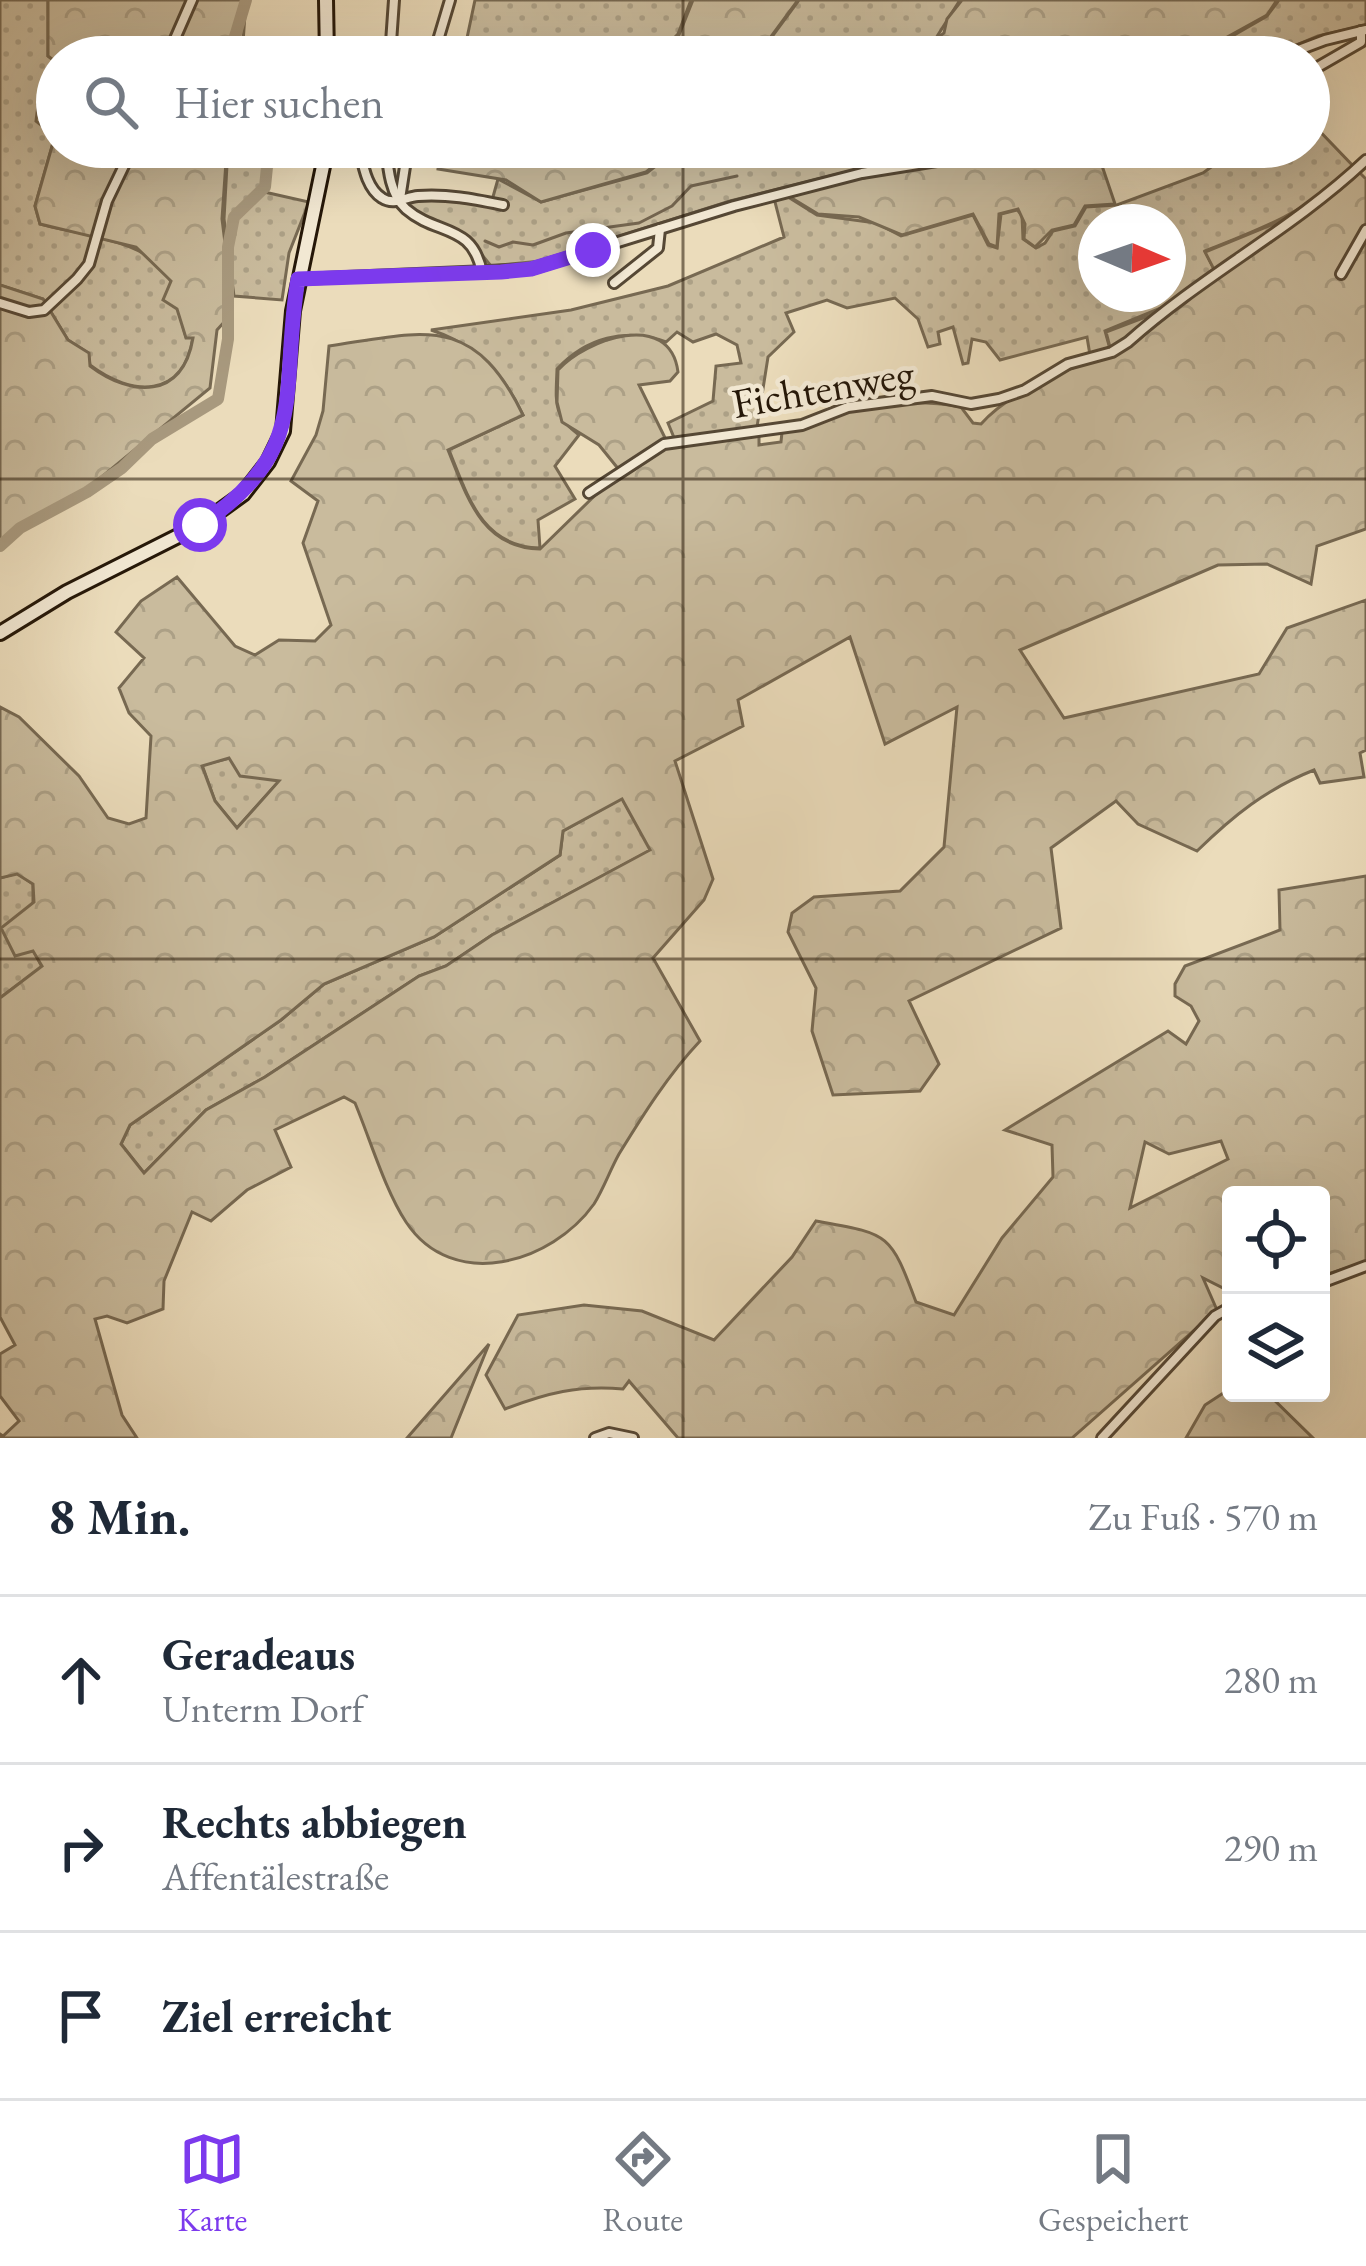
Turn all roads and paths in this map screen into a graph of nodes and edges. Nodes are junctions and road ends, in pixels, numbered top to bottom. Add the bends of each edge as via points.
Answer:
1 (192, 0) edge
2 (326, 0) edge
3 (394, 0) edge
4 (450, 0) edge
5 (1364, 31) edge
6 (176, 36) edge
7 (327, 36) edge
8 (391, 36) edge
9 (439, 36) edge
10 (1330, 39) edge
11 (1330, 61) edge
12 (1366, 160) edge
13 (123, 168) edge
14 (324, 168) edge
15 (366, 168) edge
16 (389, 168) edge
17 (405, 168) edge
18 (894, 168) edge
19 (400, 201) junction
20 (503, 205) dead end
21 (659, 229) junction
22 (1366, 230) edge
23 (482, 274) junction
24 (1341, 274) dead end
25 (298, 279) junction
26 (614, 283) dead end
27 (0, 303) edge
28 (589, 493) dead end
29 (0, 633) edge
30 (1366, 1266) edge
31 (1330, 1280) edge
32 (1222, 1312) edge
33 (595, 1438) edge
34 (633, 1438) edge
35 (1102, 1438) edge

1 - 6 street
2 - 7 main road
3 - 8 street
4 - 9 street
5 - 10 street
5 - 11 street via 1354,49
12 - 28 street, Fichtenweg via 1112,352 1068,364 1025,390 971,404 932,396 848,407 802,425 664,444
13 - 27 street via 77,279 44,310
14 - 25 main road
15 - 19 street via 374,190
16 - 19 street
17 - 19 street
18 - 21 street
19 - 20 street via 459,194
19 - 23 street via 467,240
21 - 23 street via 560,262
21 - 26 street via 658,248
22 - 24 street
23 - 25 street
25 - 29 main road via 283,430 258,477 200,525
30 - 31 street
32 - 35 street
33 - 34 street

